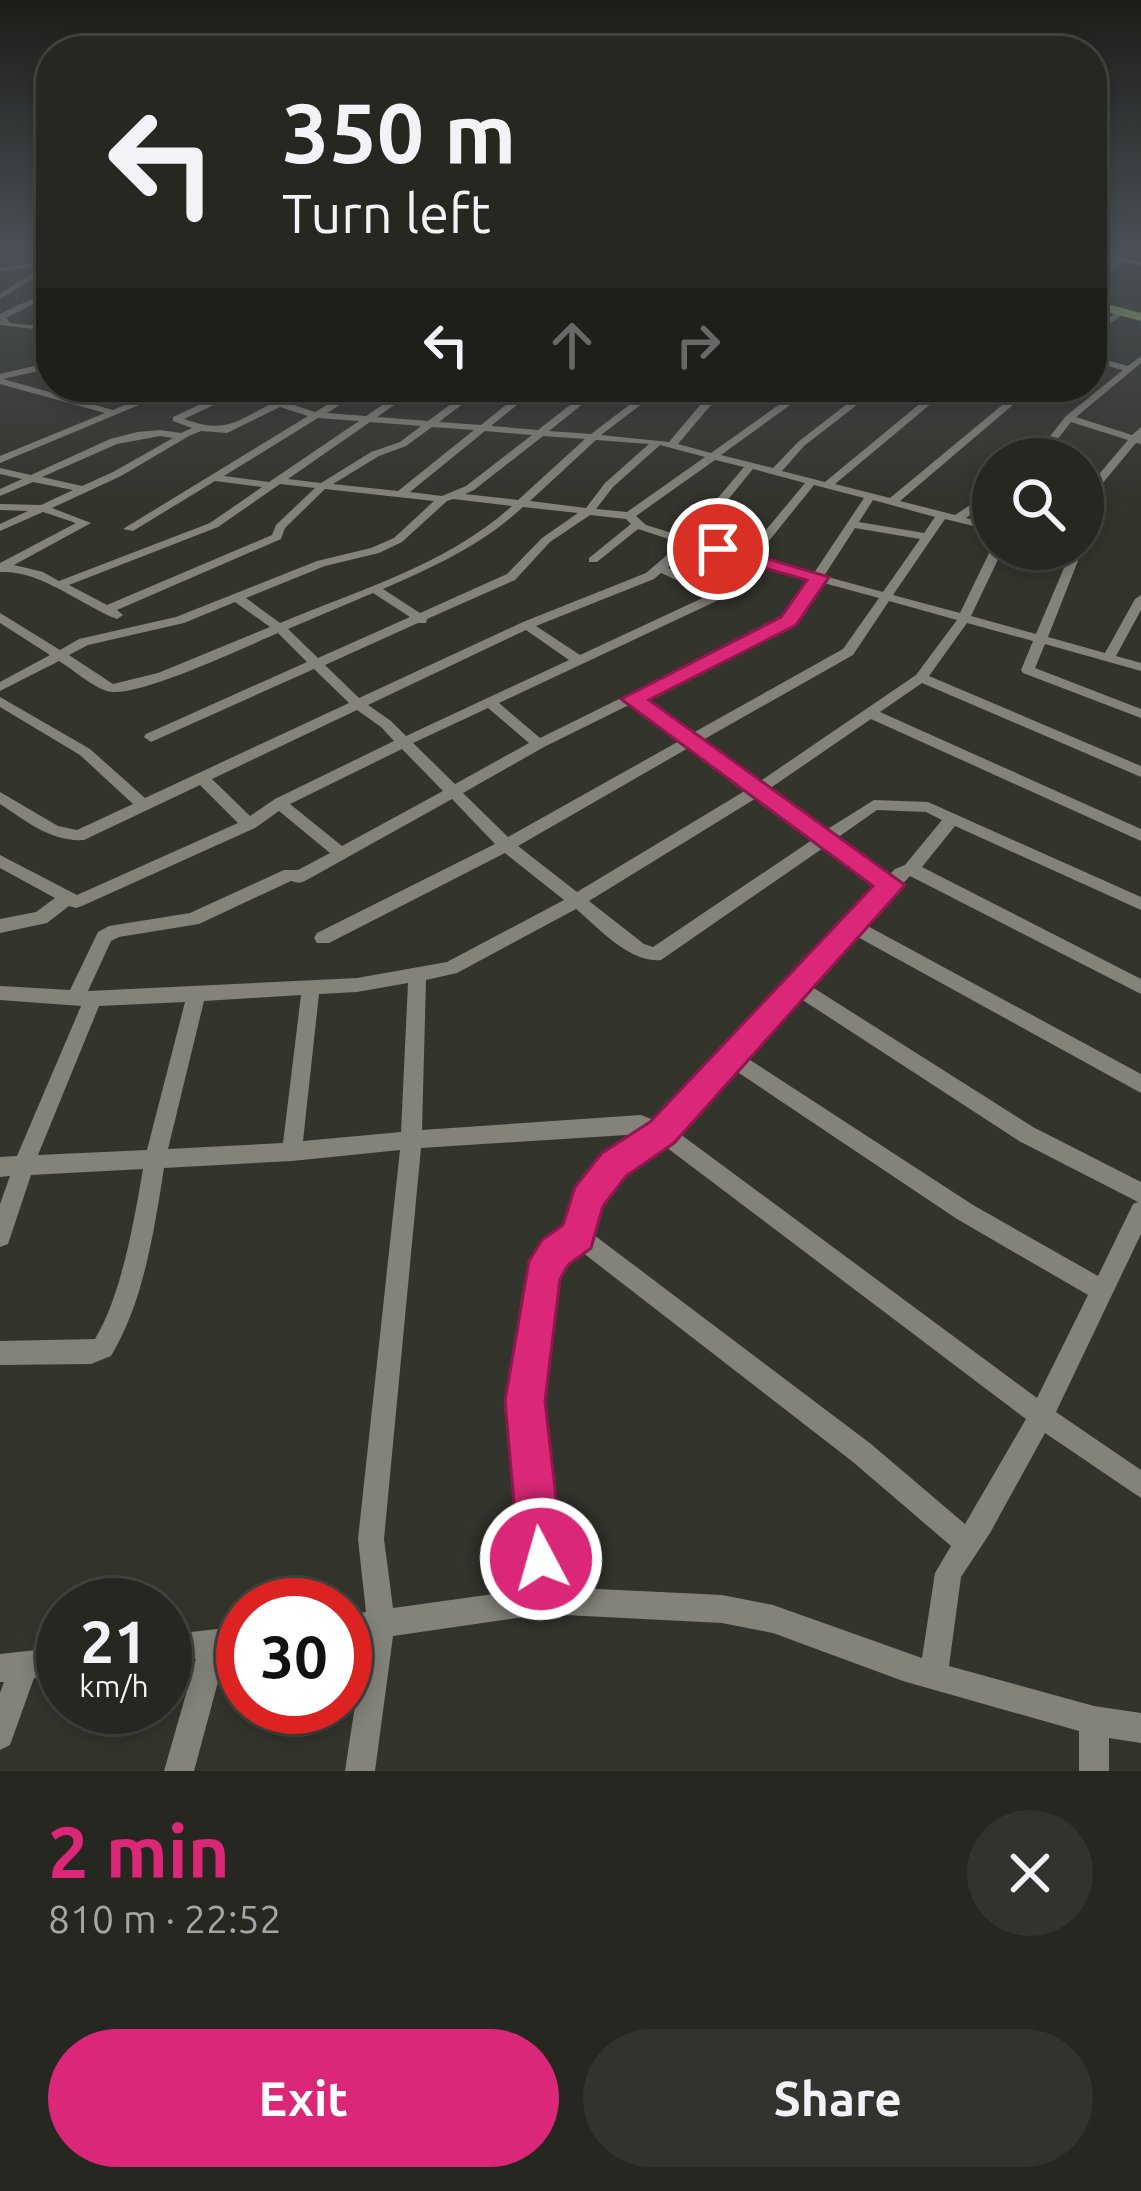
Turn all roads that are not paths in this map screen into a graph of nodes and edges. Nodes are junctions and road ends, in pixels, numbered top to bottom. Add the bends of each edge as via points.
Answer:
1 (1141, 358) edge
2 (1107, 363) edge
3 (36, 367) edge
4 (1130, 369) junction
5 (0, 379) edge
6 (1107, 387) edge
7 (36, 388) edge
8 (86, 402) edge
9 (132, 402) edge
10 (140, 402) edge
11 (209, 402) edge
12 (271, 402) edge
13 (279, 402) edge
14 (337, 402) edge
15 (395, 402) edge
16 (460, 402) edge
17 (514, 402) edge
18 (579, 402) edge
19 (641, 402) edge
20 (706, 402) edge
21 (790, 402) edge
22 (856, 402) edge
23 (928, 402) edge
24 (1011, 402) edge
25 (1089, 402) edge
26 (711, 403) joint
27 (276, 404) junction
28 (132, 405) junction
29 (114, 413) junction
30 (314, 415) junction
31 (1069, 418) junction
32 (369, 422) junction
33 (429, 425) junction
34 (481, 427) junction
35 (200, 428) junction
36 (540, 432) junction
37 (599, 434) junction
38 (183, 436) junction
39 (1138, 436) edge
40 (1053, 438) edge
41 (665, 444) junction
42 (0, 456) edge
43 (717, 458) junction
44 (750, 466) junction
45 (0, 471) edge
46 (774, 473) junction
47 (1104, 476) edge
48 (216, 478) junction
49 (28, 481) junction
50 (811, 482) junction
51 (272, 483) junction
52 (325, 485) junction
53 (826, 486) junction
54 (82, 489) junction
55 (0, 493) edge
56 (400, 495) junction
57 (449, 497) junction
58 (870, 497) junction
59 (522, 501) junction
60 (893, 501) junction
61 (972, 504) edge
62 (0, 507) edge
63 (41, 508) junction
64 (590, 510) junction
65 (949, 517) junction
66 (633, 520) junction
67 (972, 523) edge
68 (856, 525) junction
69 (0, 528) edge
70 (130, 529) dead end
71 (928, 537) junction
72 (688, 542) junction
73 (749, 557) junction
74 (593, 560) dead end
75 (2, 567) edge
76 (662, 569) junction
77 (987, 570) edge
78 (1070, 570) edge
79 (819, 577) junction
80 (59, 585) junction
81 (376, 589) junction
82 (719, 595) junction
83 (885, 597) junction
84 (238, 598) junction
85 (1141, 599) edge
86 (109, 609) junction
87 (0, 617) edge
88 (964, 619) junction
89 (422, 620) junction
90 (1136, 620) edge
91 (527, 625) junction
92 (127, 629) junction
93 (280, 629) junction
94 (1042, 639) junction
95 (59, 656) junction
96 (1110, 656) junction
97 (580, 661) junction
98 (321, 665) junction
99 (1141, 667) edge
100 (921, 678) junction
101 (0, 687) edge
102 (633, 699) junction
103 (0, 701) edge
104 (490, 703) junction
105 (358, 704) junction
106 (870, 713) junction
107 (1141, 714) edge
108 (151, 737) dead end
109 (404, 742) junction
110 (693, 743) junction
111 (539, 744) junction
112 (1141, 772) edge
113 (201, 777) junction
114 (758, 789) junction
115 (451, 790) junction
116 (0, 797) edge
117 (280, 802) junction
118 (141, 803) junction
119 (16, 809) junction
120 (952, 817) junction
121 (0, 819) edge
122 (249, 824) junction
123 (1141, 835) edge
124 (826, 840) junction
125 (506, 845) junction
126 (341, 853) junction
127 (0, 861) edge
128 (911, 869) junction
129 (891, 885) junction
130 (66, 899) junction
131 (576, 901) junction
132 (1141, 904) edge
133 (849, 924) junction
134 (0, 926) edge
135 (323, 938) dead end
136 (417, 976) junction
137 (794, 985) junction
138 (310, 987) junction
139 (1141, 987) edge
140 (0, 993) edge
141 (196, 995) junction
142 (85, 998) junction
143 (729, 1056) junction
144 (1141, 1084) edge
145 (662, 1132) junction
146 (410, 1142) junction
147 (292, 1152) junction
148 (154, 1159) junction
149 (12, 1167) edge
150 (1141, 1192) edge
151 (1141, 1211) edge
152 (0, 1236) edge
153 (578, 1236) junction
154 (1101, 1290) junction
155 (0, 1353) edge
156 (1041, 1416) junction
157 (1141, 1485) edge
158 (965, 1541) junction
159 (545, 1600) junction
160 (381, 1626) junction
161 (372, 1627) edge
162 (12, 1667) edge
163 (934, 1672) junction
164 (216, 1675) edge
165 (1094, 1721) junction
166 (1141, 1728) edge
167 (0, 1736) edge
168 (179, 1771) edge
169 (361, 1771) edge
170 (1094, 1771) edge

1 - 4 street
2 - 4 street
3 - 5 street
4 - 6 street
5 - 7 street
8 - 29 street
9 - 28 street
10 - 28 street
11 - 35 street via 176,418
12 - 27 street
13 - 27 street
14 - 30 street
15 - 32 street
16 - 33 street
17 - 34 street
18 - 36 street
19 - 37 street
20 - 26 street
21 - 43 street
22 - 46 street
23 - 53 street
24 - 60 street
25 - 31 street
26 - 41 street
27 - 30 street
27 - 35 street via 224,431
28 - 29 street
29 - 42 street
30 - 32 street
30 - 48 street
31 - 39 street
31 - 40 street
32 - 33 street
32 - 51 street
33 - 34 street
33 - 52 street
34 - 36 street
34 - 56 street
35 - 38 street
36 - 37 street
36 - 57 street
37 - 41 street
37 - 59 street
38 - 49 street via 112,443
38 - 54 street
39 - 47 street
41 - 43 street
41 - 64 street via 608,485
43 - 44 street
43 - 66 street via 676,478
44 - 46 street
44 - 72 street
45 - 49 street
46 - 50 street
48 - 51 street
48 - 70 street
49 - 54 street
49 - 55 street
50 - 53 street
50 - 73 street
51 - 52 street
51 - 80 street via 204,530
52 - 56 street
52 - 86 street via 278,537
53 - 58 street
54 - 63 street
56 - 57 street
57 - 59 street
57 - 84 street via 375,551 321,563
58 - 60 street
58 - 68 street
59 - 64 street
59 - 81 street via 444,559
60 - 65 street
61 - 65 street
62 - 63 street
63 - 69 street
63 - 75 street via 85,523
64 - 66 street
64 - 89 street via 511,577
65 - 67 street
65 - 71 street
66 - 72 street
66 - 74 street
68 - 71 street
68 - 79 street
71 - 83 street
72 - 73 street
72 - 76 street
73 - 79 street
73 - 82 street
75 - 80 street
76 - 82 street
76 - 91 street
77 - 88 street
78 - 94 street
79 - 83 street
79 - 102 street via 788,621
80 - 86 street
81 - 89 street
81 - 93 street
82 - 97 street
83 - 88 street
83 - 110 street via 848,652
84 - 92 street via 152,629
84 - 93 street
85 - 90 street
86 - 92 street
87 - 95 street
88 - 94 street
88 - 100 street
89 - 98 street
90 - 96 street
91 - 97 street
91 - 105 street
92 - 95 street
93 - 95 street via 120,689
93 - 98 street
94 - 96 street
94 - 107 street via 1032,673
95 - 101 street
96 - 99 street
97 - 104 street
98 - 105 street
98 - 108 street
100 - 106 street
100 - 112 street
102 - 110 street
102 - 111 street
103 - 118 street via 85,752
104 - 109 street
104 - 111 street
105 - 109 street
105 - 113 street
106 - 114 street
106 - 123 street
109 - 115 street
109 - 117 street
110 - 114 street
110 - 125 street
111 - 115 street
113 - 118 street
113 - 122 street
114 - 124 street
114 - 131 street
115 - 125 street
115 - 126 street
116 - 119 street
117 - 122 street
117 - 126 street
118 - 119 street via 78,836
119 - 121 street
120 - 124 street via 890,802
120 - 128 street
120 - 132 street
122 - 130 street via 80,901
124 - 129 street
124 - 131 street via 655,955
125 - 131 street
125 - 135 street
126 - 142 street via 194,919 115,931 97,947
127 - 130 street
128 - 129 street
128 - 139 street
129 - 133 street
130 - 134 street via 41,918
131 - 136 street via 451,968
133 - 137 street
133 - 144 street
136 - 138 street
136 - 146 street
137 - 143 street
137 - 150 street via 1026,1134
138 - 141 street
138 - 147 street
140 - 142 street
141 - 142 street
141 - 148 street
142 - 149 street
143 - 145 street
143 - 154 street via 965,1213
145 - 146 street via 624,1124
145 - 153 street via 614,1164 588,1198
145 - 156 street
146 - 147 street
146 - 160 street via 371,1539
147 - 148 street
148 - 149 street
148 - 155 street via 145,1226 103,1348
149 - 152 street
151 - 154 street
153 - 158 street
153 - 159 street via 542,1274 525,1401
154 - 156 street
156 - 157 street
156 - 158 street
158 - 163 street via 948,1573
159 - 160 street
159 - 163 street via 773,1619
160 - 161 street
160 - 169 street
162 - 167 street
163 - 165 street
164 - 168 street
165 - 166 street
165 - 170 street

